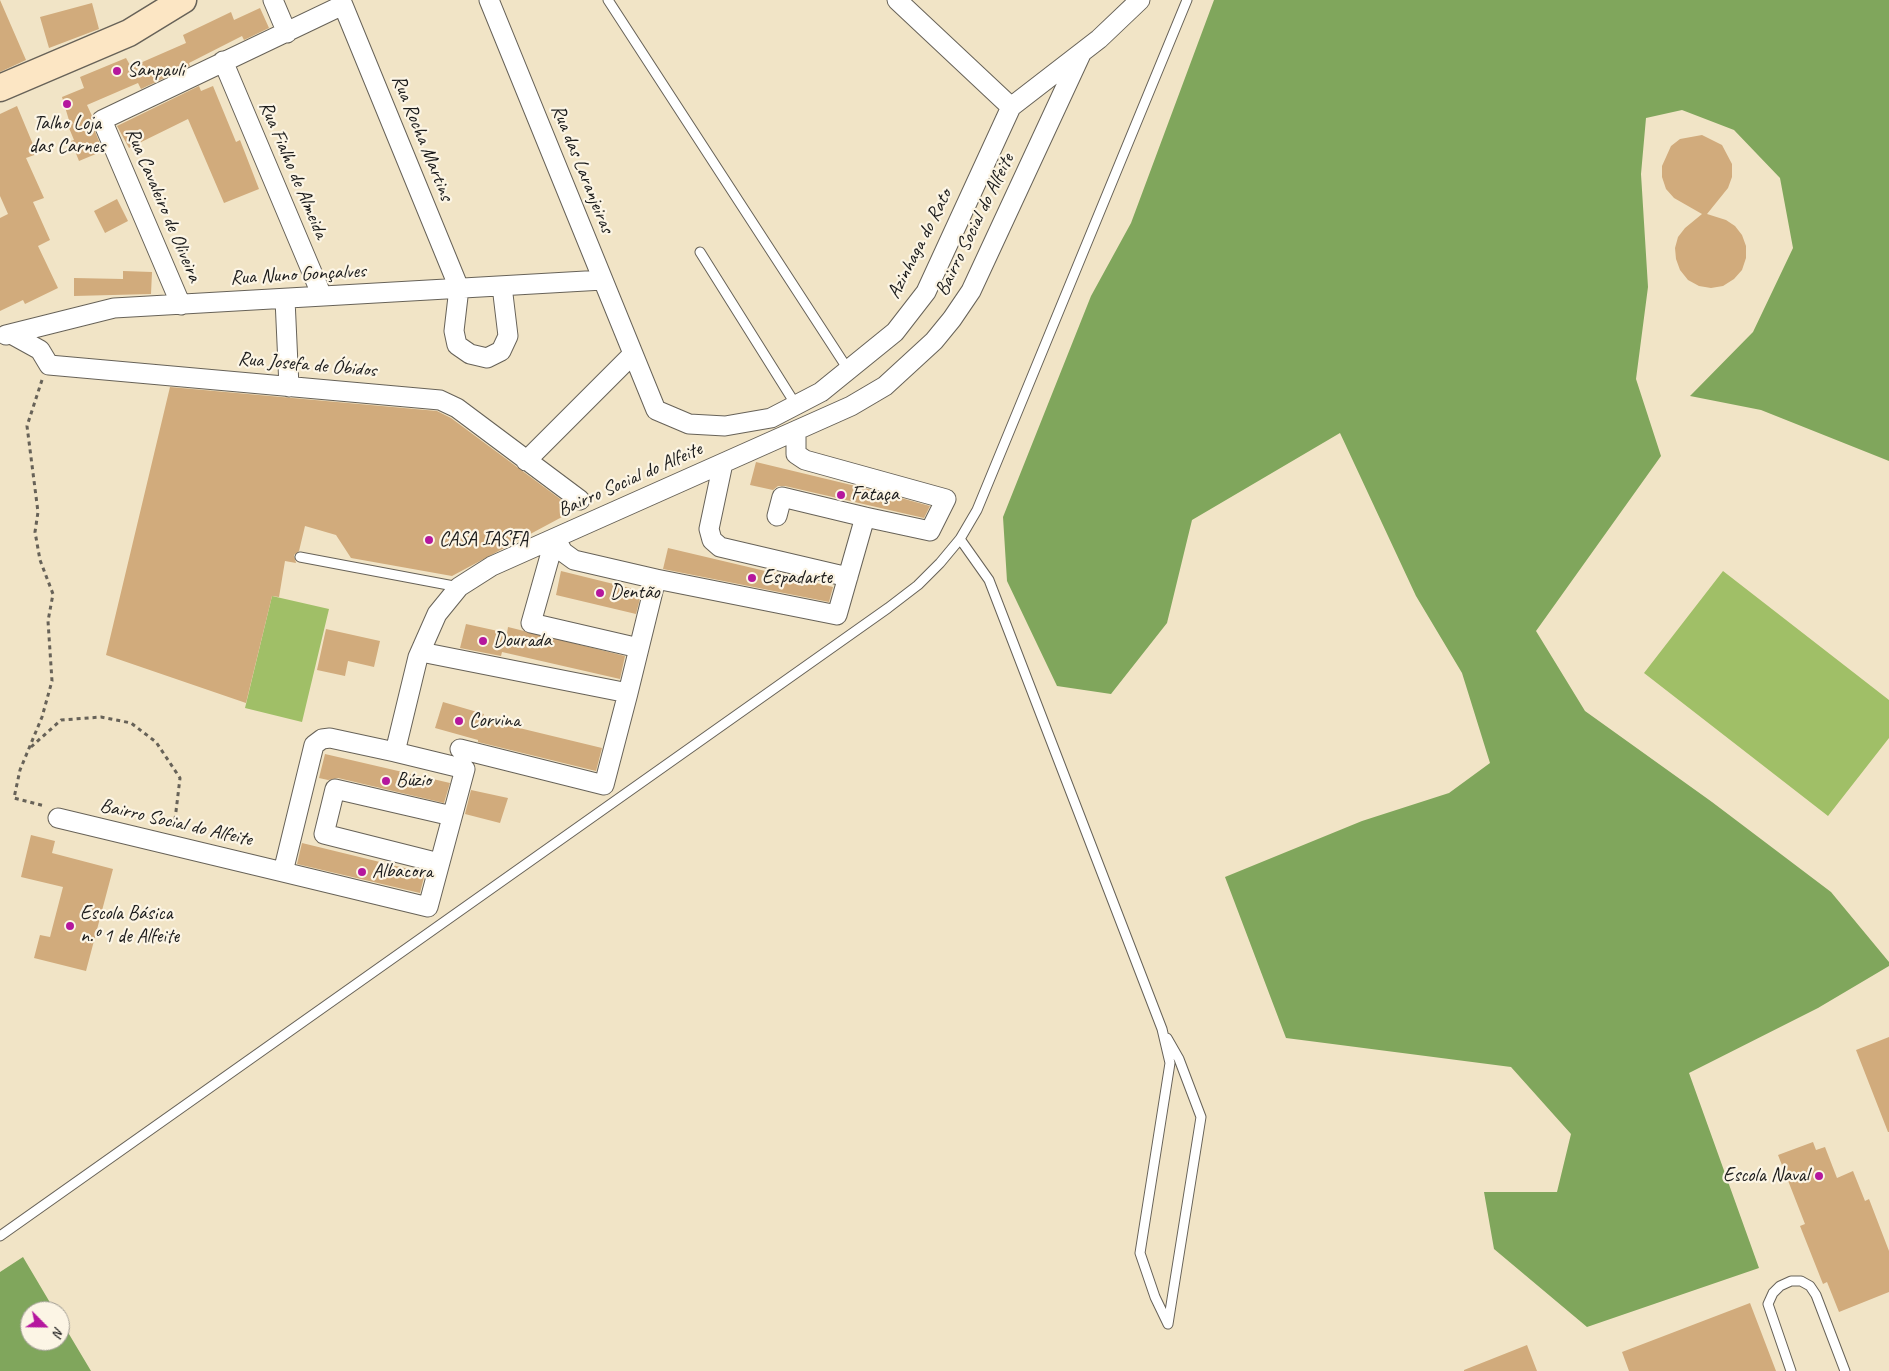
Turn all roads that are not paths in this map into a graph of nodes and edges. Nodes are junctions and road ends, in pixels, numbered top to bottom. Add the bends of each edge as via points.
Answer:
1 (183, 0) edge
2 (273, 0) edge
3 (489, 0) edge
4 (608, 0) edge
5 (897, 0) edge
6 (1140, 0) edge
7 (1187, 0) edge
8 (343, 5) joint
9 (287, 32) junction
10 (1081, 54) junction
11 (223, 61) junction
12 (0, 88) edge
13 (1011, 107) junction
14 (700, 252) dead end
15 (602, 280) junction
16 (502, 286) junction
17 (459, 288) junction
18 (322, 296) junction
19 (285, 299) junction
20 (181, 305) junction
21 (5, 335) edge
22 (633, 354) junction
23 (849, 371) junction
24 (289, 386) junction
25 (796, 405) junction
26 (796, 431) junction
27 (526, 461) junction
28 (723, 463) junction
29 (580, 500) dead end
30 (777, 516) dead end
31 (865, 517) junction
32 (555, 538) junction
33 (960, 539) junction
34 (300, 557) dead end
35 (848, 577) junction
36 (656, 579) junction
37 (459, 587) junction
38 (639, 648) junction
39 (420, 652) junction
40 (628, 693) junction
41 (460, 748) dead end
42 (395, 752) junction
43 (452, 816) junction
44 (58, 818) dead end
45 (439, 863) junction
46 (283, 872) junction
47 (1162, 1029) junction
48 (0, 1236) edge
49 (1791, 1371) edge
50 (1845, 1371) edge

1 - 12 main road via 129,33
2 - 9 street
3 - 15 street, Rua das Laranjeiras
4 - 23 lane
5 - 13 street
6 - 10 street, Azinhaga do Rato
7 - 33 lane via 977,510
8 - 9 street, Rua Cavaleiro de Oliveira
8 - 17 street, Rua Rocha Martins
9 - 11 street, Rua Cavaleiro de Oliveira
10 - 13 street, Azinhaga do Rato
10 - 26 street, Bairro Social do Alfeite via 989,254 952,319 910,365 885,386 851,406
11 - 18 street, Rua Fialho de Almeida
11 - 20 street, Rua Cavaleiro de Oliveira via 102,120
13 - 23 street, Azinhaga do Rato via 926,292 895,332
14 - 25 lane
15 - 16 street, Rua Nuno Gonçalves
15 - 22 street, Rua das Laranjeiras
16 - 17 street, Rua Nuno Gonçalves
16 - 17 street via 508,336 501,351 487,358 470,354 457,345 454,331
17 - 18 street, Rua Nuno Gonçalves
18 - 19 street, Rua Nuno Gonçalves
19 - 20 street, Rua Nuno Gonçalves
19 - 24 street
20 - 21 street, Rua Nuno Gonçalves via 114,308
21 - 24 street, Rua Josefa de Óbidos via 40,350 49,365
22 - 25 street, Azinhaga do Rato via 656,410 689,424 725,426 771,418
22 - 27 street
23 - 25 street, Azinhaga do Rato via 821,392
24 - 27 street, Rua Josefa de Óbidos via 440,400 457,408
26 - 28 street, Bairro Social do Alfeite
26 - 31 street via 796,454 804,460 946,499 930,531
27 - 29 street, Rua Josefa de Óbidos
28 - 32 street, Bairro Social do Alfeite
28 - 35 street, Bairro Social do Alfeite via 709,528 712,540 720,547
30 - 31 street via 782,497
31 - 35 street, Bairro Social do Alfeite
32 - 36 street, Bairro Social do Alfeite via 563,552 574,560
32 - 37 street, Bairro Social do Alfeite via 492,566
32 - 38 street, Bairro Social do Alfeite via 531,623
33 - 47 lane via 989,580
33 - 48 lane via 918,585 888,608
34 - 37 lane
35 - 36 street, Bairro Social do Alfeite via 837,615
36 - 38 street
37 - 39 street, Bairro Social do Alfeite via 437,614
38 - 40 street
39 - 40 street
39 - 42 street, Bairro Social do Alfeite
40 - 41 street via 604,785
42 - 43 street, Bairro Social do Alfeite via 465,769
42 - 46 street, Bairro Social do Alfeite via 330,738 314,745
43 - 45 street, Bairro Social do Alfeite
43 - 45 street via 335,789 324,834
44 - 46 street, Bairro Social do Alfeite
45 - 46 street, Bairro Social do Alfeite via 428,907
47 - 47 lane via 1170,1063 1140,1253 1155,1298 1168,1324 1201,1117 1179,1059
49 - 50 lane via 1768,1304 1773,1293 1791,1281 1802,1281 1816,1294

